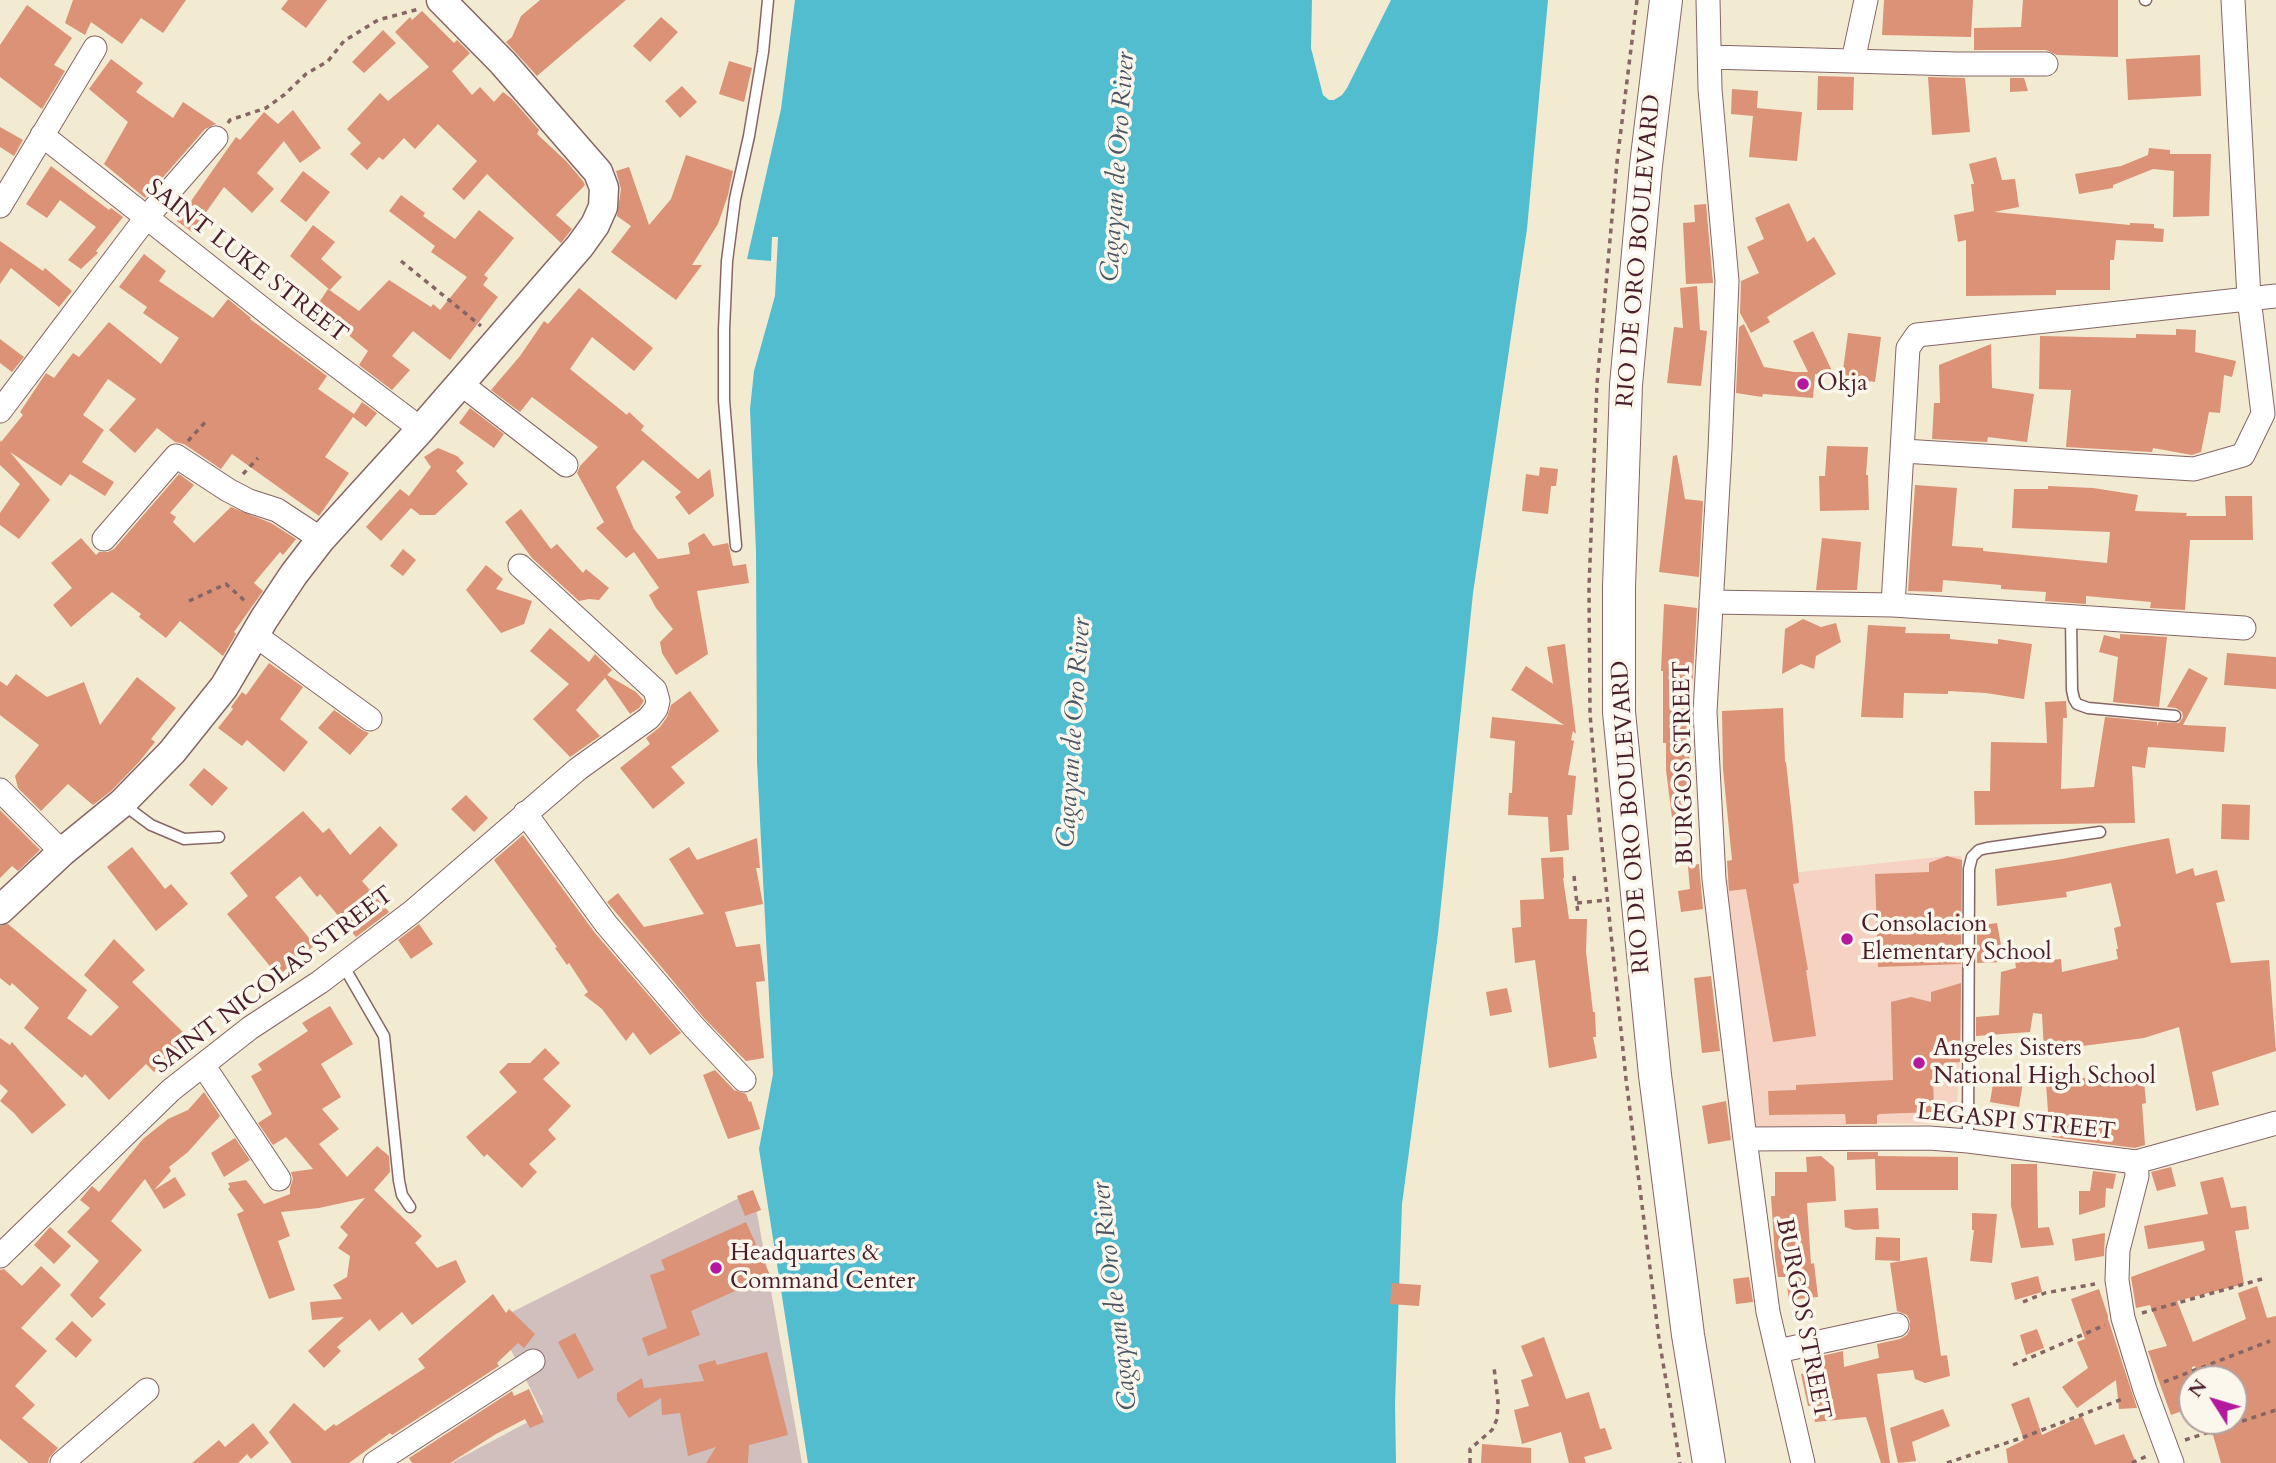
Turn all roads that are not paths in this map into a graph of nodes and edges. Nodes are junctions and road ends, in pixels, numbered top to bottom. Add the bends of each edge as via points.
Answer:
1 (440, 0) edge
2 (768, 0) edge
3 (1666, 0) edge
4 (1867, 0) edge
5 (2233, 0) edge
6 (1707, 6) edge
7 (95, 48) dead end
8 (1710, 57) junction
9 (1853, 61) junction
10 (2046, 64) dead end
11 (42, 135) junction
12 (216, 138) road end
13 (0, 206) edge
14 (146, 218) junction
15 (2276, 296) edge
16 (2249, 298) junction
17 (460, 383) junction
18 (0, 411) edge
19 (421, 429) junction
20 (1903, 451) junction
21 (566, 465) dead end
22 (104, 539) dead end
23 (321, 539) junction
24 (736, 546) dead end
25 (520, 566) dead end
26 (1711, 602) junction
27 (1892, 606) junction
28 (2071, 618) junction
29 (260, 627) junction
30 (2244, 628) dead end
31 (2175, 716) dead end
32 (370, 719) dead end
33 (0, 790) edge
34 (122, 803) junction
35 (525, 813) junction
36 (2100, 832) dead end
37 (219, 837) dead end
38 (62, 852) junction
39 (0, 911) edge
40 (343, 965) junction
41 (203, 1065) junction
42 (744, 1080) dead end
43 (2276, 1123) edge
44 (1745, 1139) junction
45 (1968, 1141) junction
46 (2136, 1162) junction
47 (279, 1179) dead end
48 (410, 1207) dead end
49 (0, 1256) edge
50 (1897, 1325) dead end
51 (1778, 1351) junction
52 (533, 1361) dead end
53 (147, 1390) dead end
54 (2169, 1455) edge
55 (62, 1463) edge
56 (375, 1463) edge
57 (1709, 1463) edge
58 (1803, 1463) edge

1 - 17 street via 503,63 597,172 604,188 603,207 580,246
2 - 24 lane via 727,261 724,400
3 - 57 main road, RIO DE ORO BOULEVARD via 1626,385 1619,712 1655,1075
4 - 9 street
5 - 16 street
6 - 8 street, BURGOS STREET
7 - 11 street
8 - 9 street
8 - 26 street, BURGOS STREET via 1727,281
9 - 10 street
11 - 13 street
11 - 14 street, SAINT LUKE STREET
12 - 14 street
14 - 18 street
14 - 19 street, SAINT LUKE STREET
15 - 16 street
16 - 20 street via 1917,335 1908,348
16 - 20 street via 2263,414 2243,455 2194,469
17 - 19 street
17 - 21 street
19 - 23 street
20 - 27 street
22 - 23 street via 176,456 228,490 277,510
23 - 29 street
25 - 35 street, SAINT NICOLAS STREET via 655,690 659,701 649,718
26 - 27 street
26 - 44 street, BURGOS STREET via 1705,712 1714,879
27 - 28 street
28 - 30 street
28 - 31 lane via 2072,690 2077,704
29 - 32 street
29 - 34 street via 215,698 172,752
33 - 38 street
34 - 37 lane via 151,825 184,839
34 - 38 street
35 - 40 street, SAINT NICOLAS STREET via 412,912
35 - 42 street via 606,924
36 - 45 lane via 1987,848 1972,857
38 - 39 street
40 - 41 street, SAINT NICOLAS STREET
40 - 48 lane via 384,1036 399,1181
41 - 47 street
41 - 49 street, SAINT NICOLAS STREET via 171,1090
43 - 46 street, LEGASPI STREET
44 - 45 street, LEGASPI STREET
44 - 51 street, BURGOS STREET via 1768,1312
45 - 46 street, LEGASPI STREET
46 - 54 street via 2137,1176 2118,1250 2117,1280 2123,1318
50 - 51 street
51 - 58 street, BURGOS STREET
52 - 56 street
53 - 55 street

